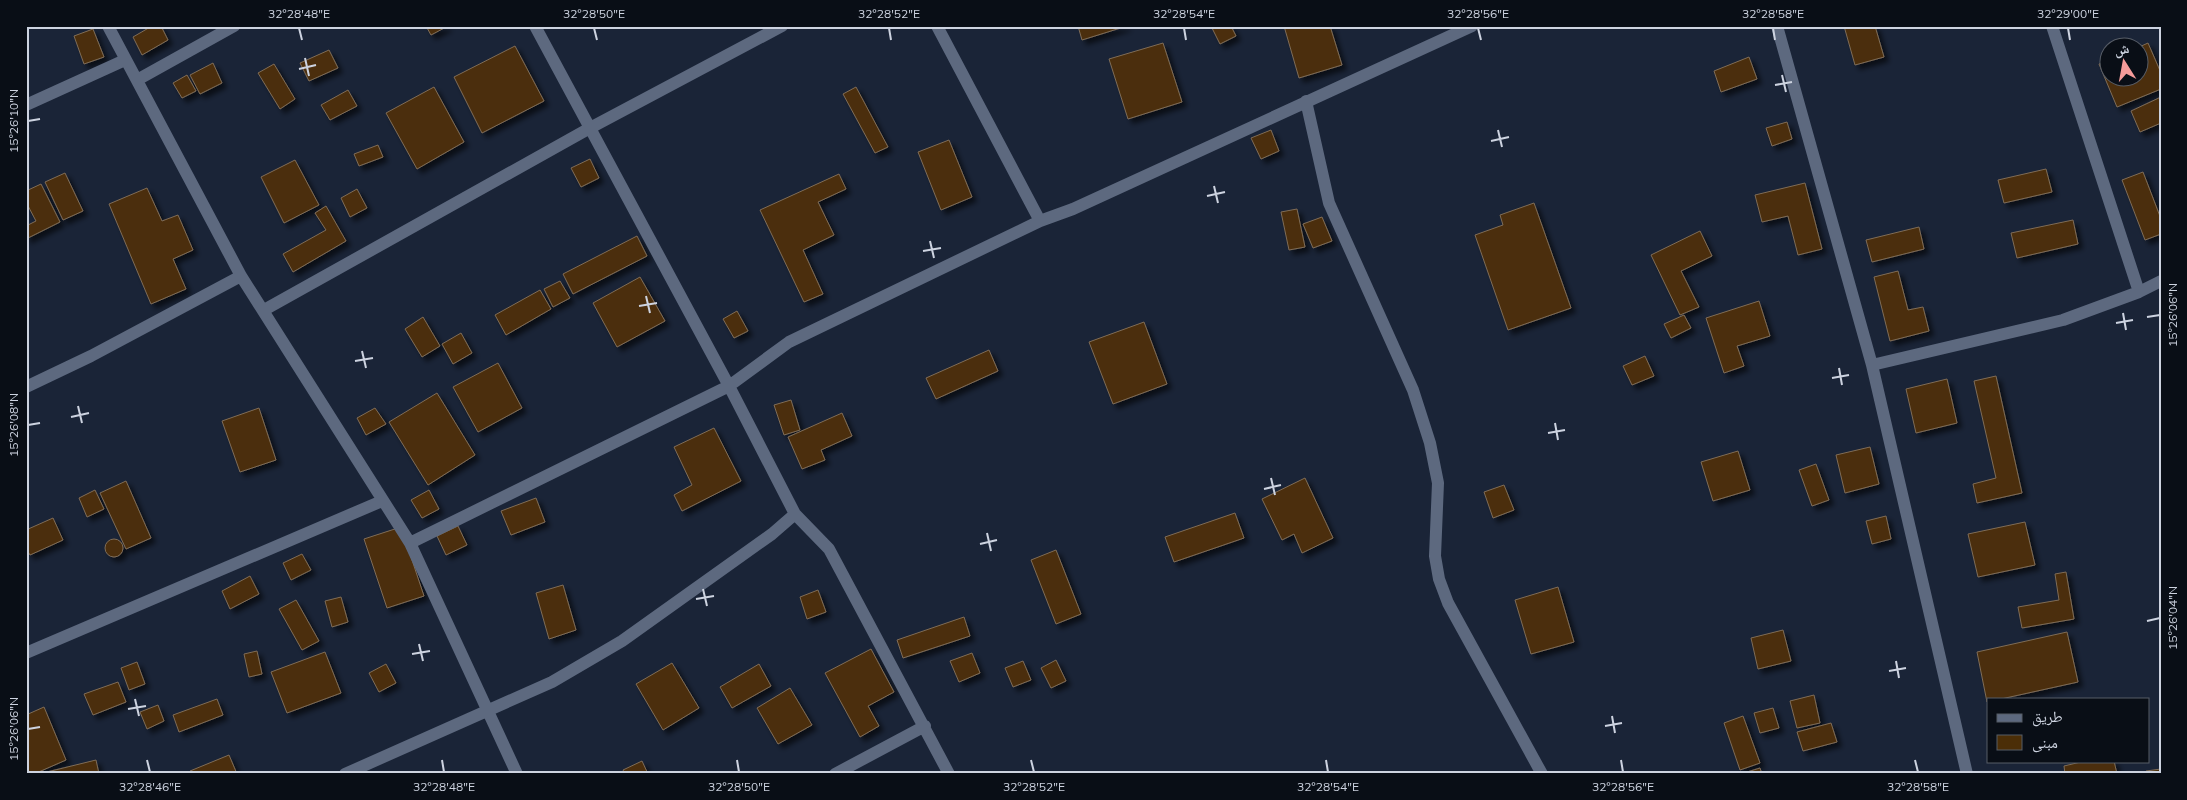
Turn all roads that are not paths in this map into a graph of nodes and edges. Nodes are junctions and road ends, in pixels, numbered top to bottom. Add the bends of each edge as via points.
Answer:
1 (108, 26) edge
2 (234, 26) edge
3 (535, 26) edge
4 (782, 26) edge
5 (937, 26) edge
6 (1472, 26) edge
7 (1778, 26) edge
8 (2052, 26) edge
9 (126, 60) junction
10 (137, 80) junction
11 (1306, 101) junction
12 (26, 105) edge
13 (590, 128) junction
14 (1040, 222) junction
15 (241, 276) junction
16 (2161, 281) edge
17 (2139, 292) junction
18 (264, 310) junction
19 (1872, 365) junction
20 (729, 386) junction
21 (26, 387) edge
22 (382, 501) junction
23 (795, 514) junction
24 (410, 543) junction
25 (26, 653) edge
26 (487, 712) junction
27 (925, 726) junction
28 (345, 774) edge
29 (517, 774) edge
30 (835, 774) edge
31 (949, 774) edge
32 (1542, 774) edge
33 (1967, 774) edge

1 - 9 street
2 - 10 street
3 - 13 street
4 - 13 street
5 - 14 street
6 - 11 street
7 - 19 street
8 - 17 street
9 - 10 street
9 - 12 street
10 - 15 street
11 - 14 street
11 - 32 street via 1329,203 1413,390 1430,443 1438,483 1435,556 1439,579 1448,603
13 - 18 street
13 - 20 street
14 - 20 street via 789,342
15 - 18 street
15 - 21 street
16 - 17 street
17 - 19 street via 2063,320
18 - 22 street
19 - 33 street
20 - 23 street
20 - 24 street
22 - 24 street
22 - 25 street
23 - 26 street via 772,534 622,641 552,682
23 - 27 street via 829,548
24 - 26 street
26 - 28 street
26 - 29 street
27 - 30 street
27 - 31 street

